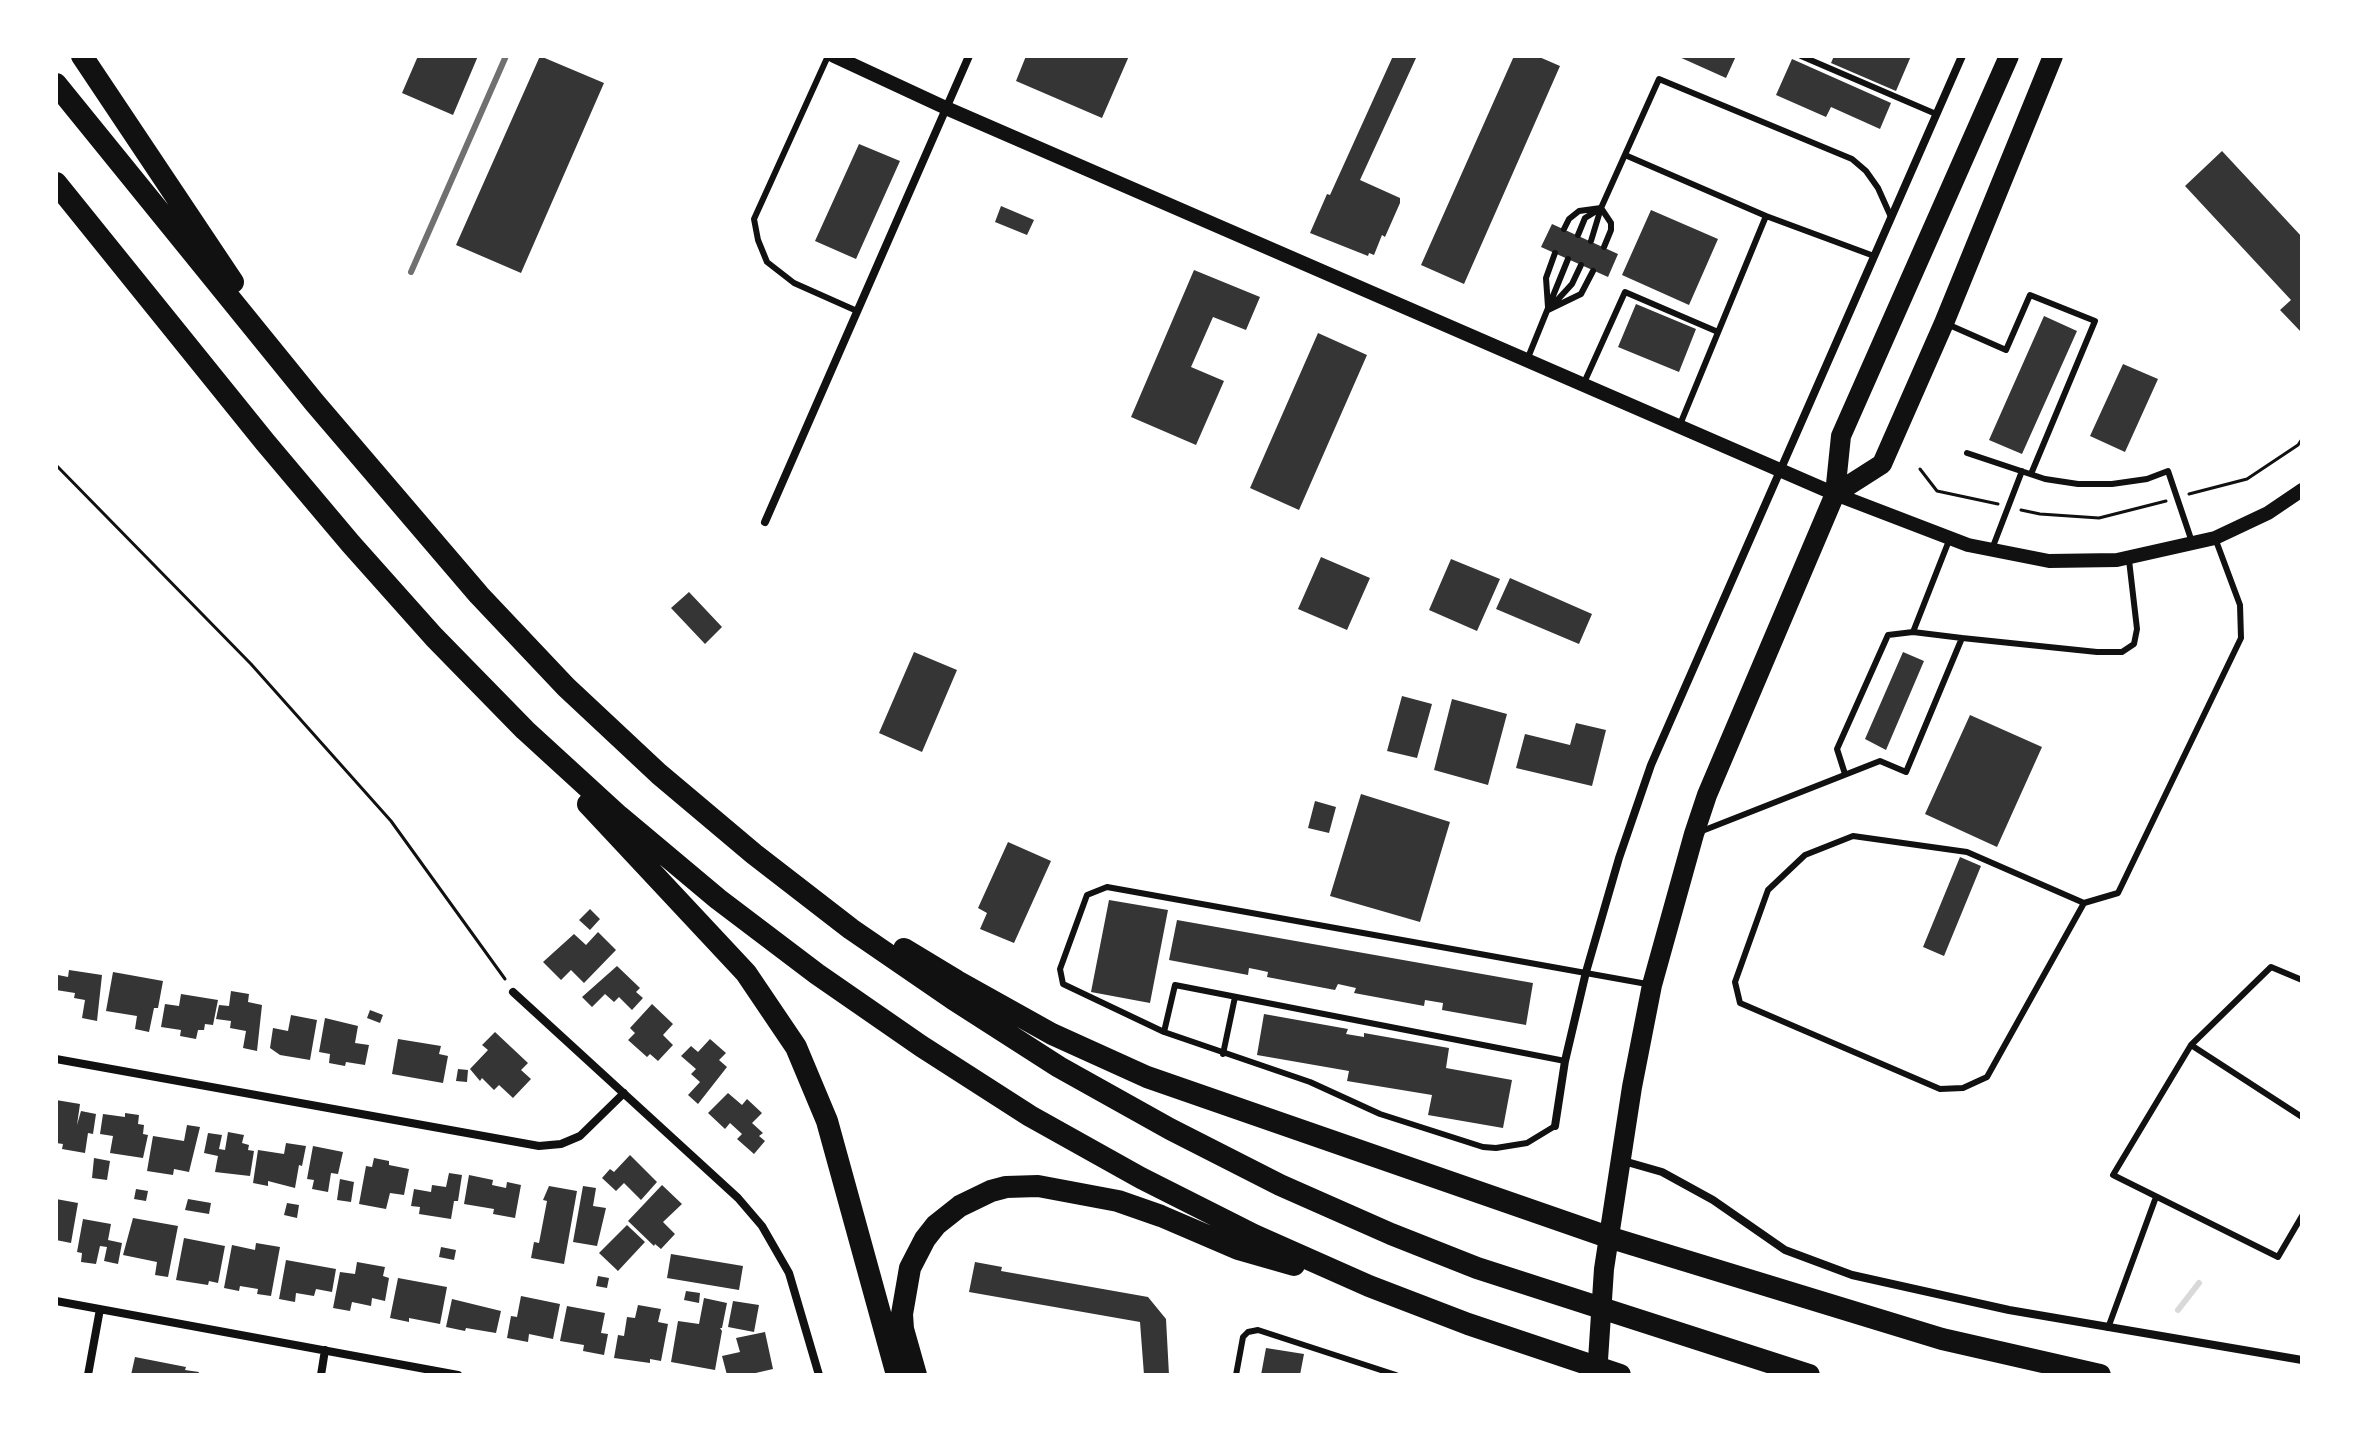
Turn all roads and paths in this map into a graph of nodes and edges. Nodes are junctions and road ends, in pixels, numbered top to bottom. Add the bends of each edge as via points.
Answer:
1 (82, 56) edge
2 (828, 56) edge
3 (834, 56) edge
4 (969, 56) edge
5 (1801, 56) edge
6 (1962, 56) edge
7 (2009, 56) edge
8 (2053, 56) edge
9 (56, 84) edge
10 (946, 108) junction
11 (1936, 114) junction
12 (1625, 155) junction
13 (56, 183) edge
14 (1601, 208) junction
15 (1766, 216) junction
16 (1891, 217) junction
17 (1564, 229) dead end
18 (1578, 235) dead end
19 (1591, 241) dead end
20 (1604, 247) dead end
21 (1555, 253) dead end
22 (1874, 256) junction
23 (1568, 259) dead end
24 (1581, 265) dead end
25 (1593, 271) dead end
26 (1548, 310) junction
27 (857, 311) junction
28 (1944, 323) junction
29 (1718, 332) junction
30 (1527, 361) junction
31 (1583, 385) junction
32 (314, 402) junction
33 (1679, 427) junction
34 (1967, 453) dead end
35 (56, 465) edge
36 (1779, 470) junction
37 (2022, 471) junction
38 (2031, 474) junction
39 (2302, 490) edge
40 (1835, 494) junction
41 (765, 522) dead end
42 (1950, 538) junction
43 (2215, 538) junction
44 (2192, 542) junction
45 (1992, 549) junction
46 (2128, 557) junction
47 (1913, 632) junction
48 (1962, 638) junction
49 (525, 730) junction
50 (1845, 774) junction
51 (1694, 834) junction
52 (754, 854) junction
53 (2084, 903) junction
54 (1586, 972) junction
55 (2302, 980) edge
56 (1652, 985) junction
57 (513, 992) joint
58 (1235, 997) junction
59 (1164, 1032) junction
60 (2191, 1045) junction
61 (1223, 1054) junction
62 (56, 1059) edge
63 (1565, 1061) junction
64 (624, 1093) junction
65 (2302, 1117) edge
66 (1555, 1126) joint
67 (1619, 1160) junction
68 (2156, 1197) junction
69 (2302, 1216) edge
70 (1608, 1237) junction
71 (1369, 1286) junction
72 (56, 1301) edge
73 (100, 1309) junction
74 (2108, 1328) junction
75 (325, 1350) junction
76 (2302, 1360) edge
77 (88, 1375) edge
78 (321, 1375) edge
79 (458, 1375) edge
80 (819, 1375) edge
81 (897, 1375) edge
82 (916, 1375) edge
83 (1236, 1375) edge
84 (1396, 1375) edge
85 (1597, 1375) edge
86 (1620, 1375) edge
87 (1809, 1375) edge
88 (2100, 1375) edge

1 - 32 highway
2 - 27 lane via 754,219 767,262 794,283
3 - 10 street
4 - 10 street
5 - 11 lane
6 - 11 street
7 - 40 highway via 1841,436
8 - 28 highway
9 - 32 highway
10 - 27 street
10 - 30 street
11 - 16 street
12 - 14 lane
12 - 15 lane
12 - 16 lane via 1659,79 1852,159 1878,188
13 - 49 highway via 351,544
14 - 17 lane via 1579,211
14 - 18 lane via 1585,218
14 - 19 lane
14 - 20 lane via 1611,223
15 - 22 lane
15 - 29 lane
16 - 22 street
21 - 26 lane via 1546,278
22 - 36 street
23 - 26 lane
24 - 26 lane
25 - 26 lane via 1581,294
26 - 30 lane
27 - 41 street
28 - 38 lane via 2006,350 2030,295 2095,321
28 - 40 highway via 1882,464
29 - 31 lane via 1625,292
29 - 33 lane
30 - 31 street
31 - 33 street
32 - 52 highway via 479,595 566,687
33 - 36 street
34 - 37 lane
35 - 57 path via 251,664 391,821
36 - 40 street
36 - 54 street via 1651,765
37 - 38 lane
37 - 45 lane
38 - 44 lane via 2078,484 2112,484 2168,471
39 - 43 street
40 - 42 street
40 - 51 highway
42 - 45 street
42 - 47 lane
43 - 44 street
43 - 53 lane via 2240,605 2241,638 2118,893
44 - 46 street
45 - 46 street via 2049,561
46 - 48 lane via 2137,629 2134,644 2122,652
47 - 48 lane
47 - 50 lane via 1888,635 1837,749
48 - 50 lane via 1906,772 1880,761
49 - 71 highway via 718,899 921,1046 1141,1178
49 - 81 highway via 619,841 746,973 796,1047 827,1121
50 - 51 lane
51 - 56 highway
52 - 70 highway via 957,981 1101,1058
52 - 87 highway via 851,929 1059,1067 1280,1185 1477,1268
53 - 53 lane via 1967,852 1853,836 1805,855 1768,890 1735,982 1740,1003 1940,1089 1963,1088 1987,1077
54 - 56 lane
54 - 59 lane via 1107,887 1087,895 1060,969 1063,984
54 - 63 street
55 - 60 lane via 2271,967
56 - 67 highway
57 - 64 street
58 - 59 lane via 1175,985
58 - 61 lane
58 - 63 lane
59 - 61 lane
60 - 65 lane
60 - 68 lane via 2113,1175
61 - 66 lane via 1483,1147 1527,1143
62 - 64 street via 539,1146 580,1136
63 - 66 street
64 - 80 street via 738,1198 769,1236 794,1289
67 - 70 highway
67 - 74 street via 1662,1172 1785,1250 1852,1275
68 - 69 lane via 2278,1257
68 - 74 lane
70 - 85 highway
70 - 88 highway via 1942,1339
71 - 82 highway via 1238,1249 1118,1201 1048,1187 1006,1187 974,1198 946,1216 916,1253 902,1314
71 - 86 highway
72 - 73 street
73 - 75 street
73 - 77 street
74 - 76 street
75 - 78 street
75 - 79 street
83 - 84 lane via 1243,1337 1258,1330

